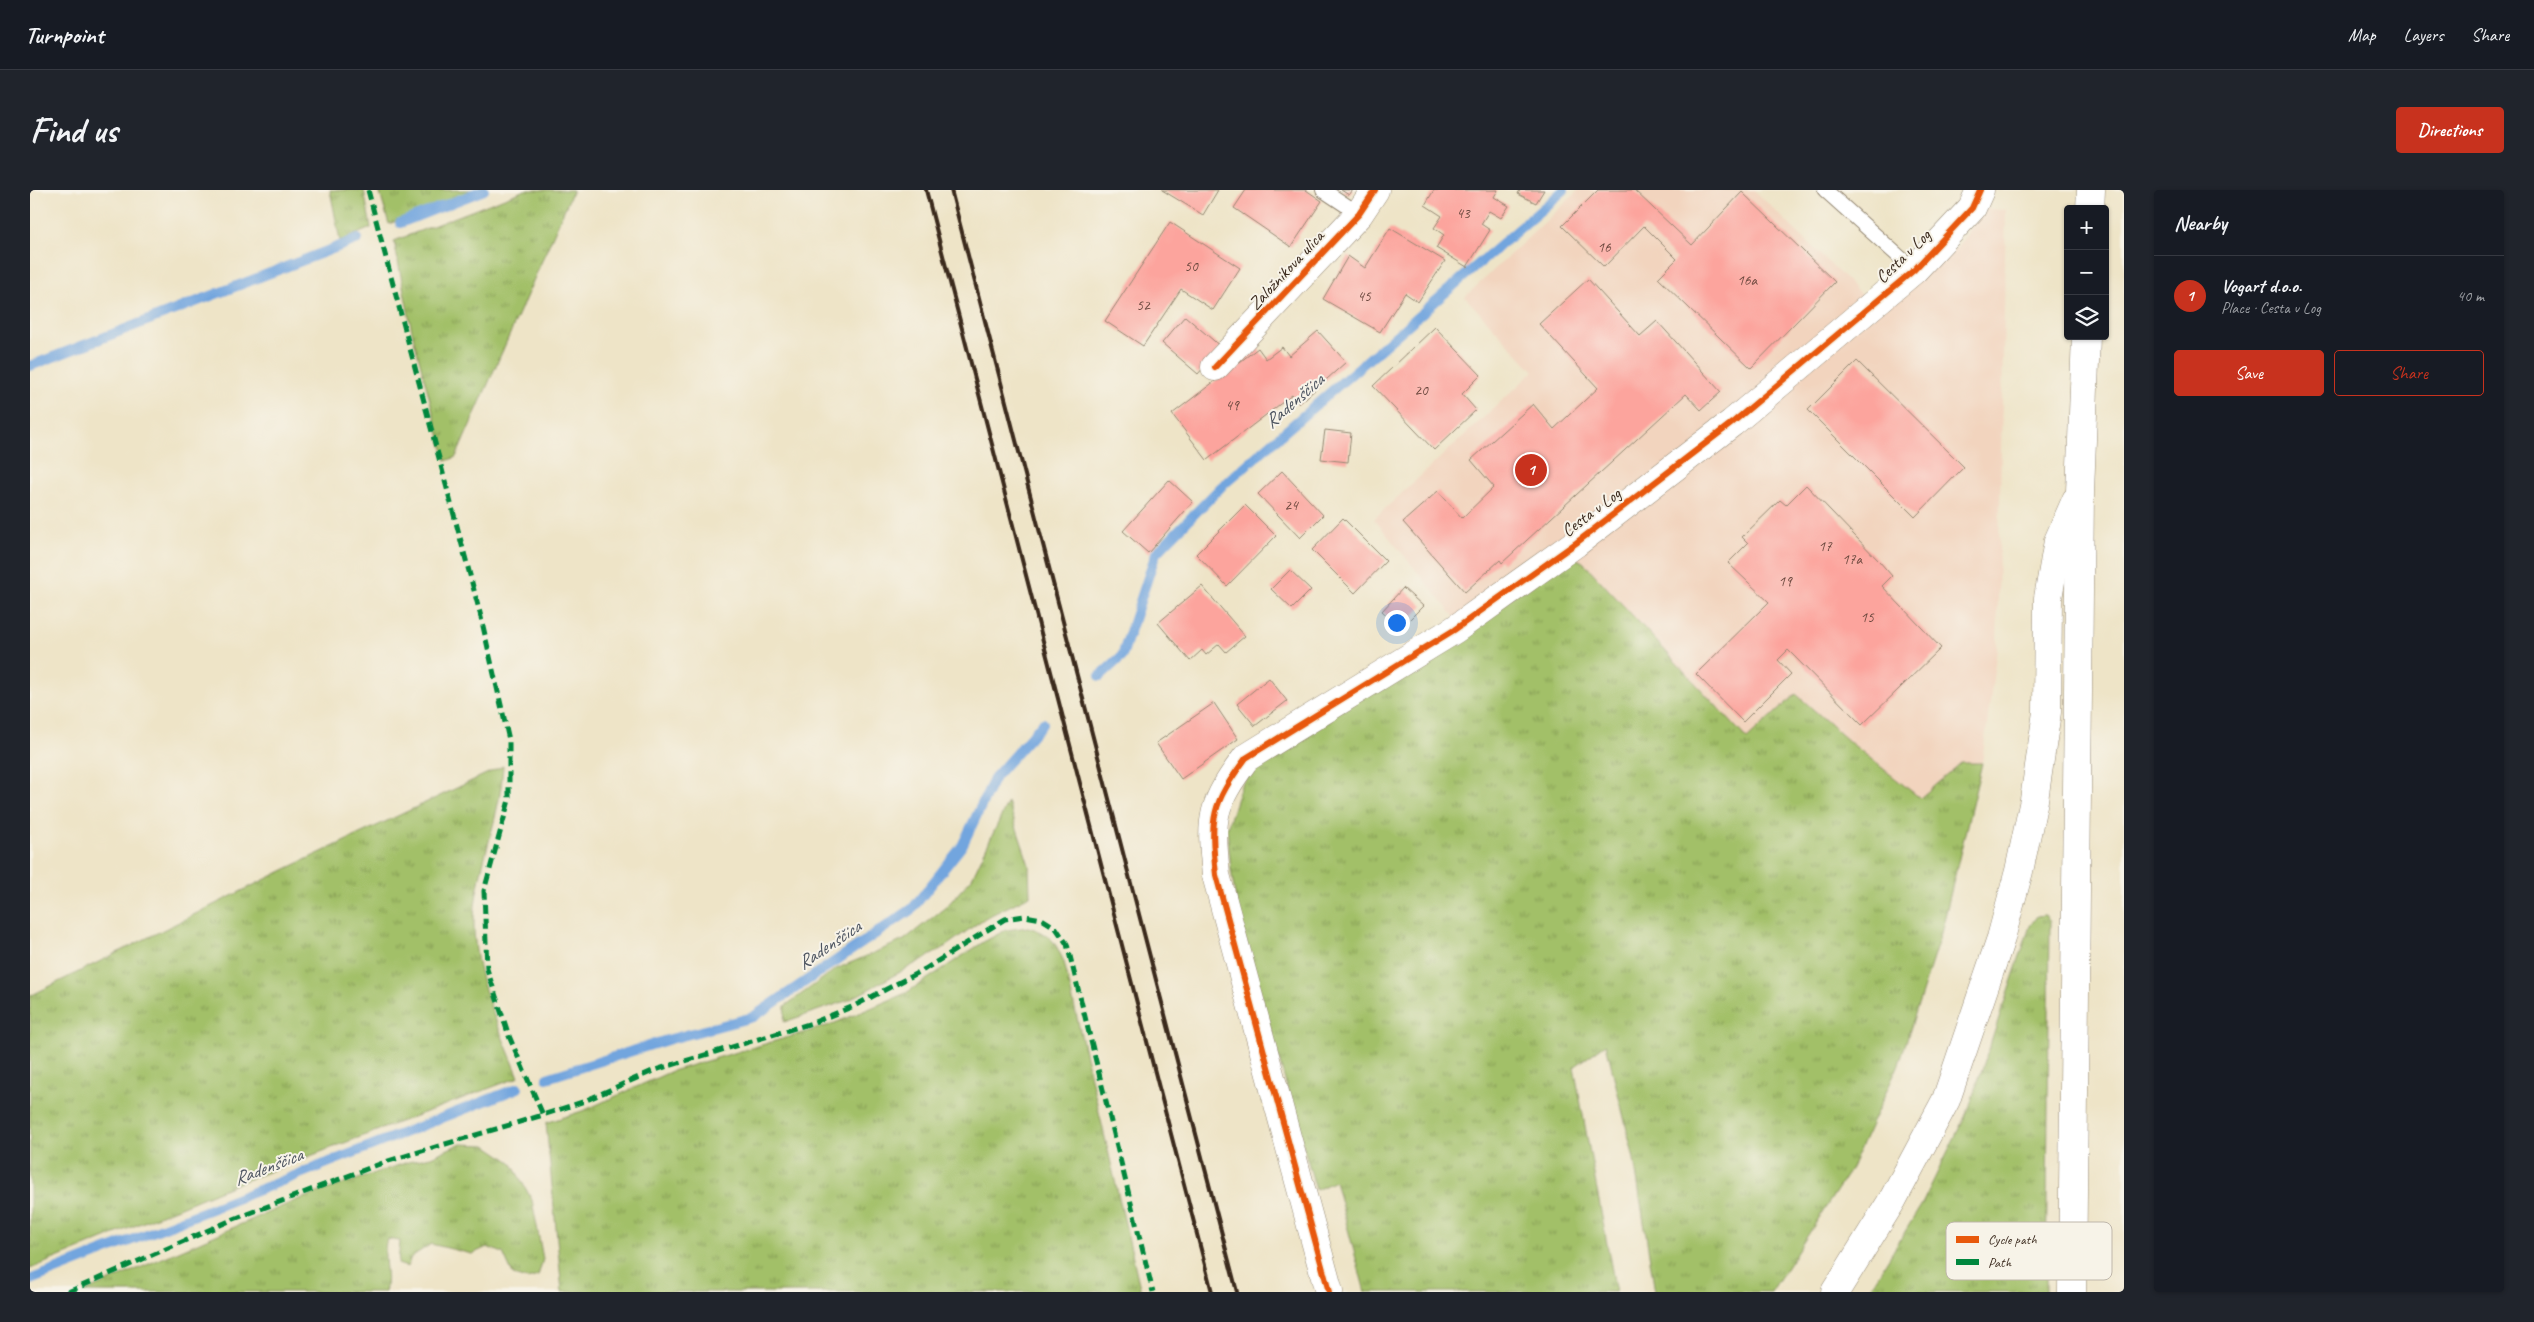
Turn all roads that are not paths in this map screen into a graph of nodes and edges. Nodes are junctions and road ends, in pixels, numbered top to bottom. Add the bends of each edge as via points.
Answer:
1 (1323, 190) edge
2 (1375, 190) edge
3 (1825, 190) edge
4 (1980, 190) edge
5 (2091, 190) edge
6 (2090, 205) edge
7 (1359, 214) junction
8 (1914, 270) junction
9 (2086, 340) edge
10 (1215, 367) dead end
11 (2080, 492) junction
12 (2073, 1222) edge
13 (1329, 1292) edge
14 (1835, 1292) edge

1 - 7 lane
2 - 7 main road, Založnikova ulica
3 - 8 lane
4 - 8 main road, Cesta v Log via 1972,208
5 - 6 main road
7 - 10 main road, Založnikova ulica
8 - 13 main road, Cesta v Log via 1732,423 1576,543 1454,630 1246,758 1227,784 1215,810 1211,832 1216,875
9 - 11 main road
11 - 12 main road
11 - 14 main road via 2058,540 2048,598 2047,712 2036,790 2001,938 1946,1100 1893,1199

